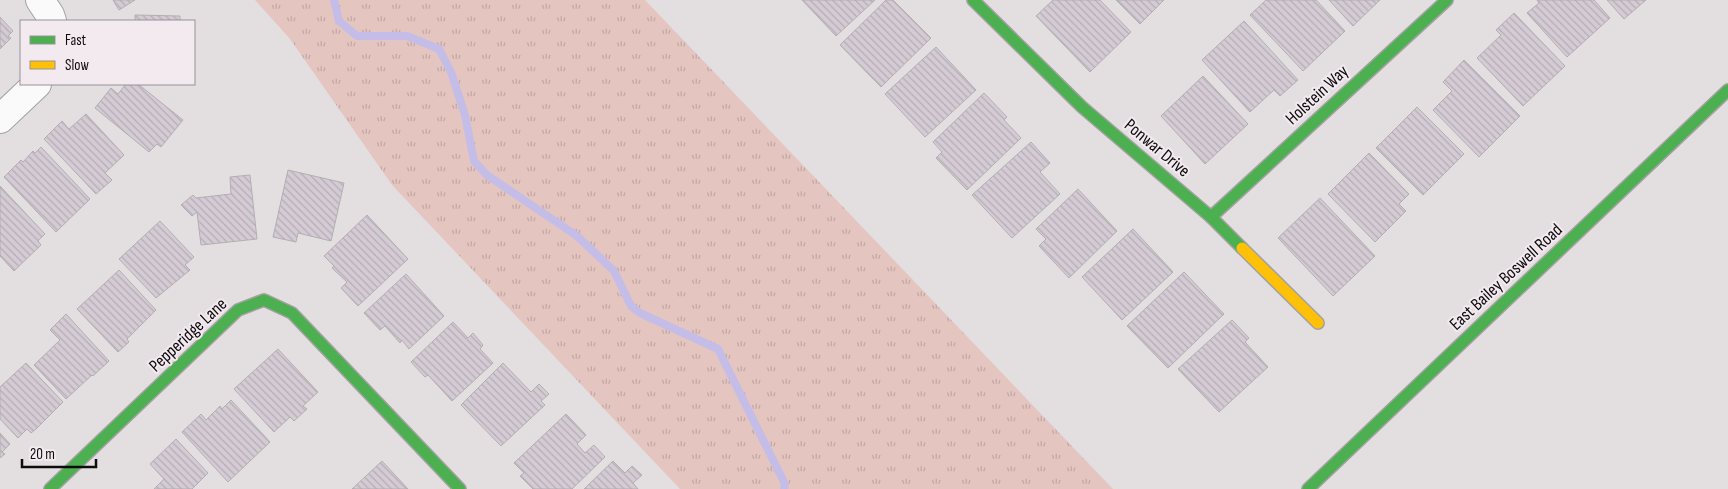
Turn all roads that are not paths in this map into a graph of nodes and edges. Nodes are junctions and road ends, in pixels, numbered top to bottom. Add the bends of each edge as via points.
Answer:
1 (40, 0) edge
2 (1447, 0) edge
3 (974, 1) edge
4 (52, 20) edge
5 (36, 85) edge
6 (1728, 90) edge
7 (0, 119) edge
8 (1211, 217) junction
9 (1318, 323) dead end
10 (50, 489) edge
11 (460, 489) edge
12 (1308, 489) edge

1 - 4 street
2 - 8 street, Holstein Way
3 - 8 street, Ponwar Drive via 1082,107
5 - 7 street
6 - 12 street, East Bailey Boswell Road
8 - 9 street, Ponwar Drive
10 - 11 street, Pepperidge Lane via 238,310 264,300 292,313

